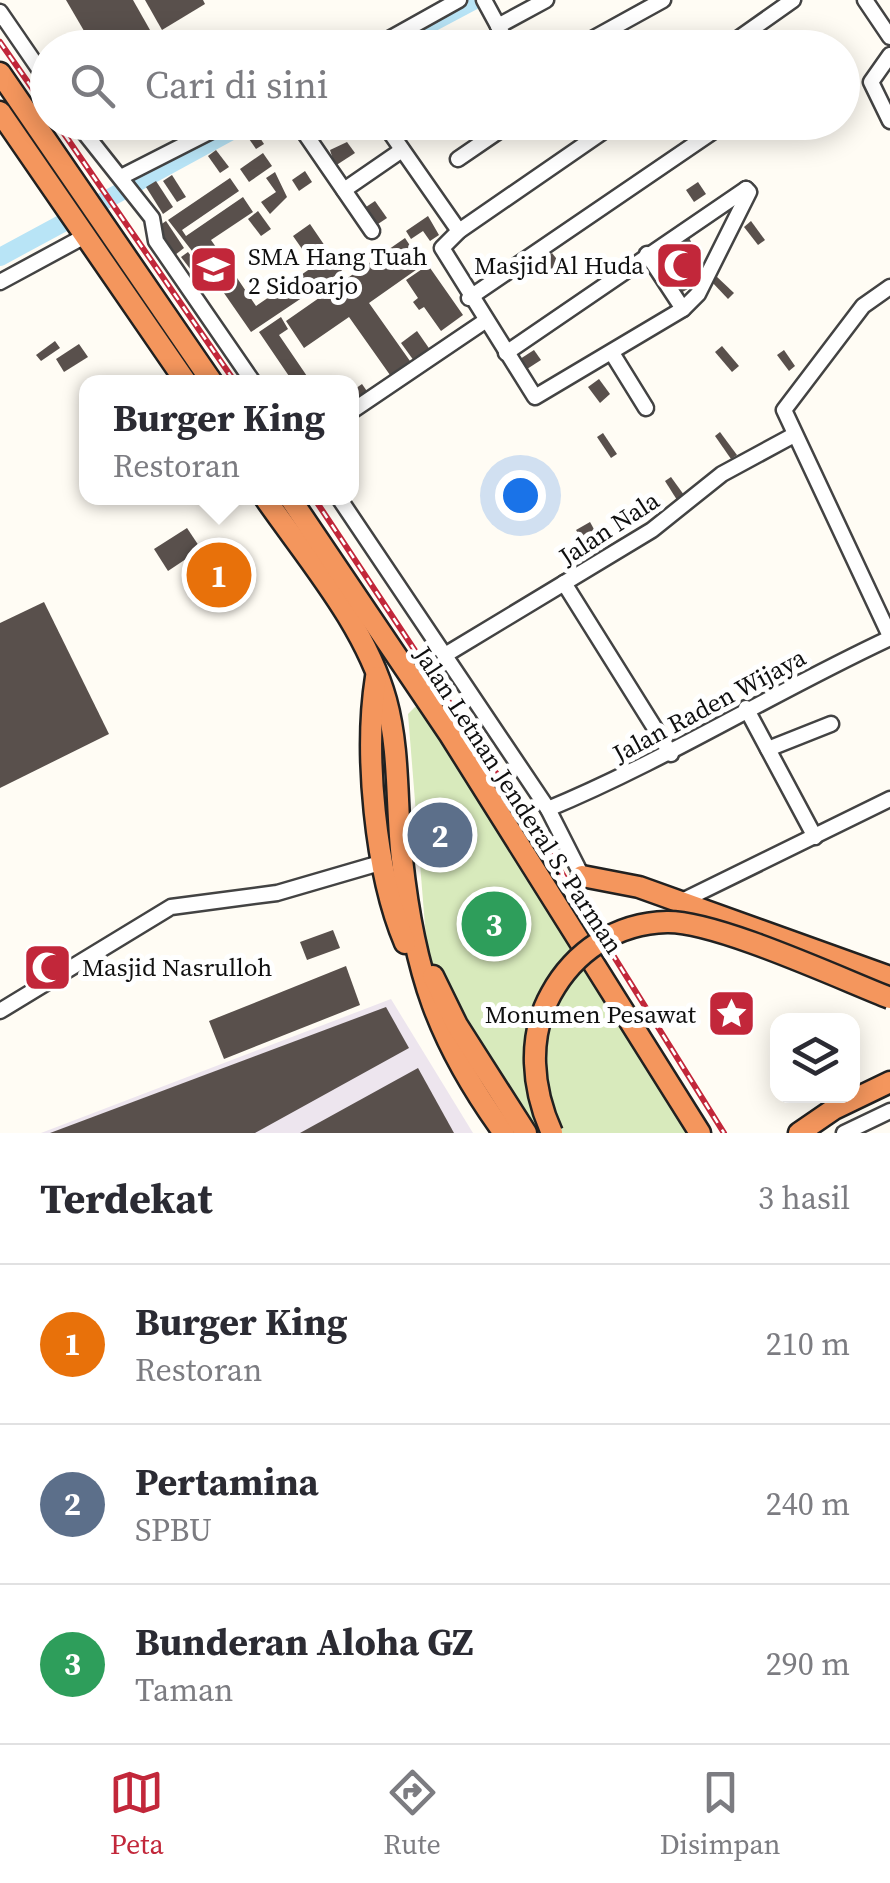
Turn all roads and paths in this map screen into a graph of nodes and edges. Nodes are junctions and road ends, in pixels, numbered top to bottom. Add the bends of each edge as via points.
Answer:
1 (459, 0) edge
2 (546, 0) edge
3 (663, 0) edge
4 (793, 0) edge
5 (865, 0) edge
6 (486, 3) edge
7 (0, 12) edge
8 (498, 26) junction
9 (405, 30) edge
10 (500, 30) edge
11 (609, 30) edge
12 (754, 30) edge
13 (890, 37) edge
14 (890, 55) edge
15 (30, 56) edge
16 (0, 73) edge
17 (0, 112) edge
18 (30, 117) edge
19 (890, 121) edge
20 (46, 140) edge
21 (89, 140) edge
22 (194, 140) edge
23 (309, 140) edge
24 (395, 140) edge
25 (486, 140) edge
26 (591, 140) edge
27 (701, 140) edge
28 (402, 150) junction
29 (458, 159) dead end
30 (123, 176) junction
31 (344, 190) junction
32 (75, 222) junction
33 (372, 231) dead end
34 (460, 231) junction
35 (647, 254) junction
36 (0, 282) edge
37 (890, 286) edge
38 (469, 298) junction
39 (683, 309) junction
40 (484, 322) junction
41 (506, 352) junction
42 (612, 353) junction
43 (181, 375) edge
44 (207, 375) edge
45 (248, 375) edge
46 (359, 405) edge
47 (646, 408) dead end
48 (794, 435) junction
49 (270, 505) edge
50 (295, 505) edge
51 (344, 505) edge
52 (564, 583) junction
53 (890, 637) edge
54 (397, 655) junction
55 (446, 655) junction
56 (375, 669) junction
57 (426, 698) junction
58 (746, 708) junction
59 (831, 724) dead end
60 (393, 731) junction
61 (768, 749) junction
62 (671, 754) junction
63 (890, 799) edge
64 (548, 810) junction
65 (816, 836) junction
66 (380, 863) junction
67 (582, 876) joint
68 (680, 902) junction
69 (415, 940) junction
70 (420, 977) junction
71 (890, 977) edge
72 (890, 998) edge
73 (0, 1011) edge
74 (890, 1082) edge
75 (890, 1112) edge
76 (504, 1133) edge
77 (526, 1133) edge
78 (552, 1133) edge
79 (700, 1133) edge
80 (799, 1133) edge
81 (844, 1133) edge

1 - 9 street
2 - 8 street
3 - 11 street
4 - 12 street
5 - 13 street
6 - 8 street
7 - 15 street
8 - 10 street
14 - 19 street via 872,82
16 - 18 highway
17 - 32 highway
20 - 44 highway
21 - 30 street via 113,174
22 - 30 street
23 - 31 street
24 - 28 street
25 - 29 street
26 - 34 street
27 - 38 street
28 - 31 street
28 - 34 street
30 - 45 street via 152,218 156,241
31 - 33 street
32 - 36 street
32 - 43 highway
34 - 38 street via 442,253
35 - 39 street
35 - 39 street via 750,190 698,294
35 - 41 street
37 - 48 street via 863,306 787,404
38 - 40 street
39 - 42 street
40 - 41 street
40 - 46 street
41 - 42 street via 538,397
42 - 47 street
48 - 52 street, Jalan Nala via 722,474 652,530
48 - 53 street
49 - 56 highway, Jalan Letnan Jenderal S. Parman
50 - 54 highway, Jalan Letnan Jenderal S. Parman
51 - 55 street
52 - 55 street, Jalan Nala
52 - 62 street
53 - 58 street, Jalan Raden Wijaya
54 - 56 highway via 398,678
54 - 57 highway, Jalan Letnan Jenderal S. Parman
55 - 64 street
56 - 60 highway, Jalan Letnan Jenderal S. Parman
56 - 66 highway via 370,715
57 - 60 highway via 404,702
57 - 79 highway, Jalan Letnan Jenderal S. Parman
58 - 61 street
58 - 62 street, Jalan Raden Wijaya
59 - 61 street
60 - 69 highway, Jalan Letnan Jenderal S. Parman
61 - 65 street
62 - 64 street, Jalan Raden Wijaya
63 - 65 street
64 - 67 street
65 - 68 street
66 - 70 highway
66 - 73 street via 278,893 171,906
67 - 68 highway
68 - 71 highway
69 - 70 highway, Jalan Letnan Jenderal S. Parman
69 - 77 highway via 487,1076
70 - 76 highway, Jalan Letnan Jenderal S. Parman via 452,1055
72 - 78 highway, bridge via 707,930 668,922 630,929 589,947 564,970 542,1010 533,1049
74 - 80 highway
75 - 81 street

